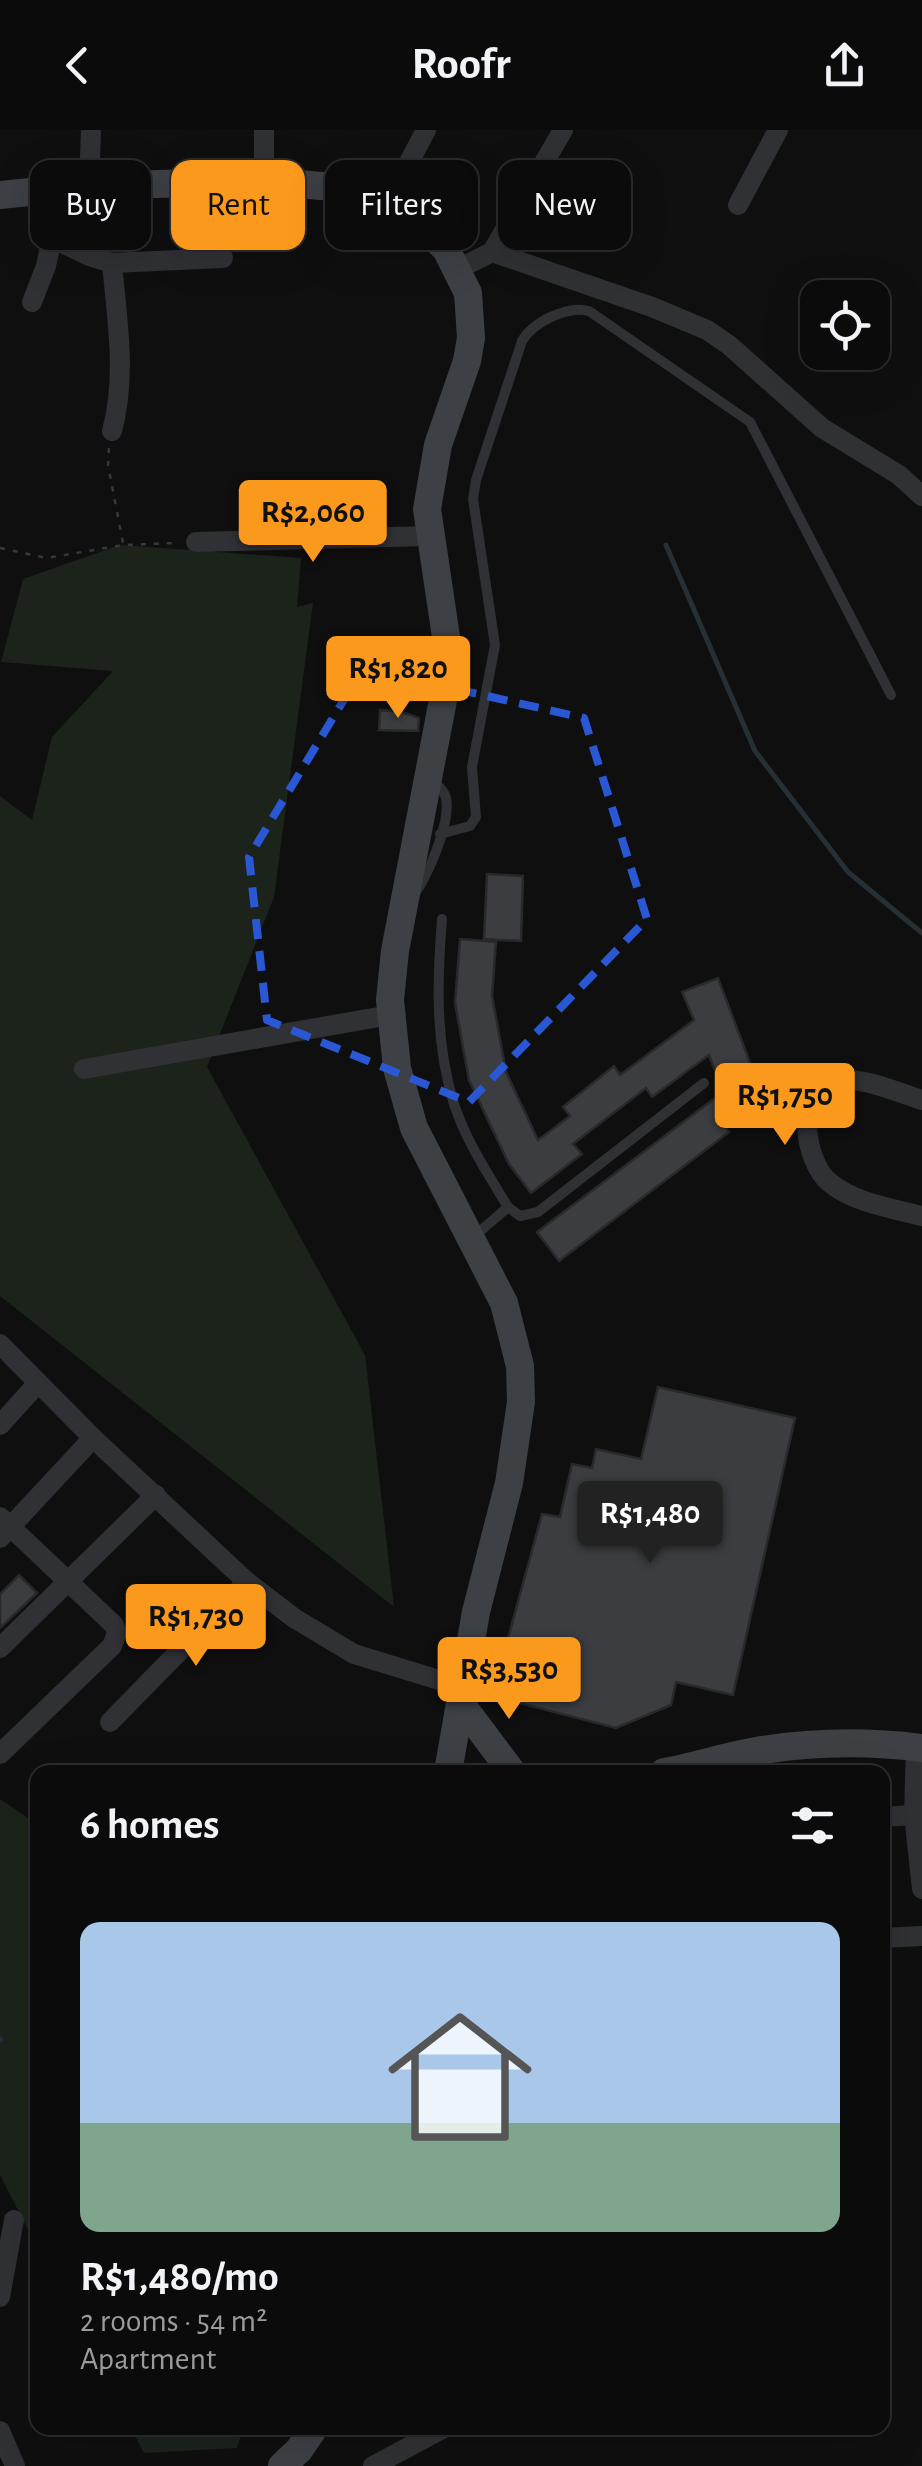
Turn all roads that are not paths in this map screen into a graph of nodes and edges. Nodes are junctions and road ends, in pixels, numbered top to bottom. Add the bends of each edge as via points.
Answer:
1 (91, 130) edge
2 (264, 130) edge
3 (426, 130) edge
4 (563, 130) edge
5 (778, 130) edge
6 (90, 160) edge
7 (264, 160) edge
8 (410, 160) edge
9 (30, 193) edge
10 (0, 196) edge
11 (738, 206) dead end
12 (49, 250) edge
13 (77, 250) edge
14 (444, 250) edge
15 (492, 252) junction
16 (223, 258) dead end
17 (112, 263) junction
18 (458, 269) junction
19 (32, 302) dead end
20 (112, 431) road end
21 (922, 496) edge
22 (429, 536) junction
23 (196, 542) road end
24 (892, 695) dead end
25 (428, 776) junction
26 (440, 834) junction
27 (402, 913) junction
28 (442, 919) dead end
29 (390, 1015) junction
30 (84, 1069) dead end
31 (704, 1084) dead end
32 (922, 1100) edge
33 (508, 1207) junction
34 (922, 1216) edge
35 (470, 1239) junction
36 (0, 1344) edge
37 (37, 1384) junction
38 (0, 1425) edge
39 (93, 1438) junction
40 (156, 1495) junction
41 (4, 1528) edge
42 (70, 1580) junction
43 (247, 1582) junction
44 (0, 1648) edge
45 (462, 1696) junction
46 (110, 1722) dead end
47 (919, 1747) edge
48 (0, 1754) edge
49 (449, 1765) edge
50 (507, 1765) edge
51 (698, 1765) edge
52 (914, 1816) junction
53 (890, 1818) edge
54 (922, 1889) edge
55 (922, 1936) edge
56 (890, 1938) edge
57 (14, 2220) dead end
58 (0, 2297) edge
59 (0, 2431) edge
60 (309, 2435) edge
61 (432, 2435) edge
62 (382, 2464) edge
63 (15, 2466) edge
64 (282, 2466) edge

1 - 6 street
2 - 7 street
3 - 8 street
4 - 15 street
5 - 11 street
9 - 10 main road
12 - 19 street
13 - 17 street
14 - 18 main road
15 - 18 street
15 - 21 street via 707,330 822,428
16 - 17 street
17 - 20 street via 121,363
18 - 22 main road via 468,293 470,338 432,468
22 - 23 street
22 - 25 main road via 446,656
24 - 26 lane via 750,422 589,310 570,310 522,341 476,480 474,516 494,646 472,767 476,817 470,826
25 - 26 lane via 446,800
25 - 27 main road
26 - 27 lane via 429,874
27 - 29 main road
28 - 33 lane via 440,1045 475,1152
29 - 30 street
29 - 35 main road via 400,1088 414,1128
31 - 33 lane via 538,1212 520,1216
32 - 34 street via 848,1080 822,1086 806,1126 824,1178 870,1203
33 - 35 lane
35 - 45 main road via 513,1330 521,1402
36 - 37 street
37 - 38 street
37 - 39 street
39 - 40 street
39 - 41 street
40 - 42 street
40 - 43 street
41 - 42 street
42 - 44 street
42 - 48 street via 114,1625 116,1640
43 - 45 street via 354,1654
43 - 46 street
45 - 49 main road
45 - 50 main road
47 - 51 main road via 846,1742
47 - 52 street
52 - 53 street
52 - 54 street
55 - 56 street
57 - 58 street
59 - 63 street
60 - 64 main road
61 - 62 street

